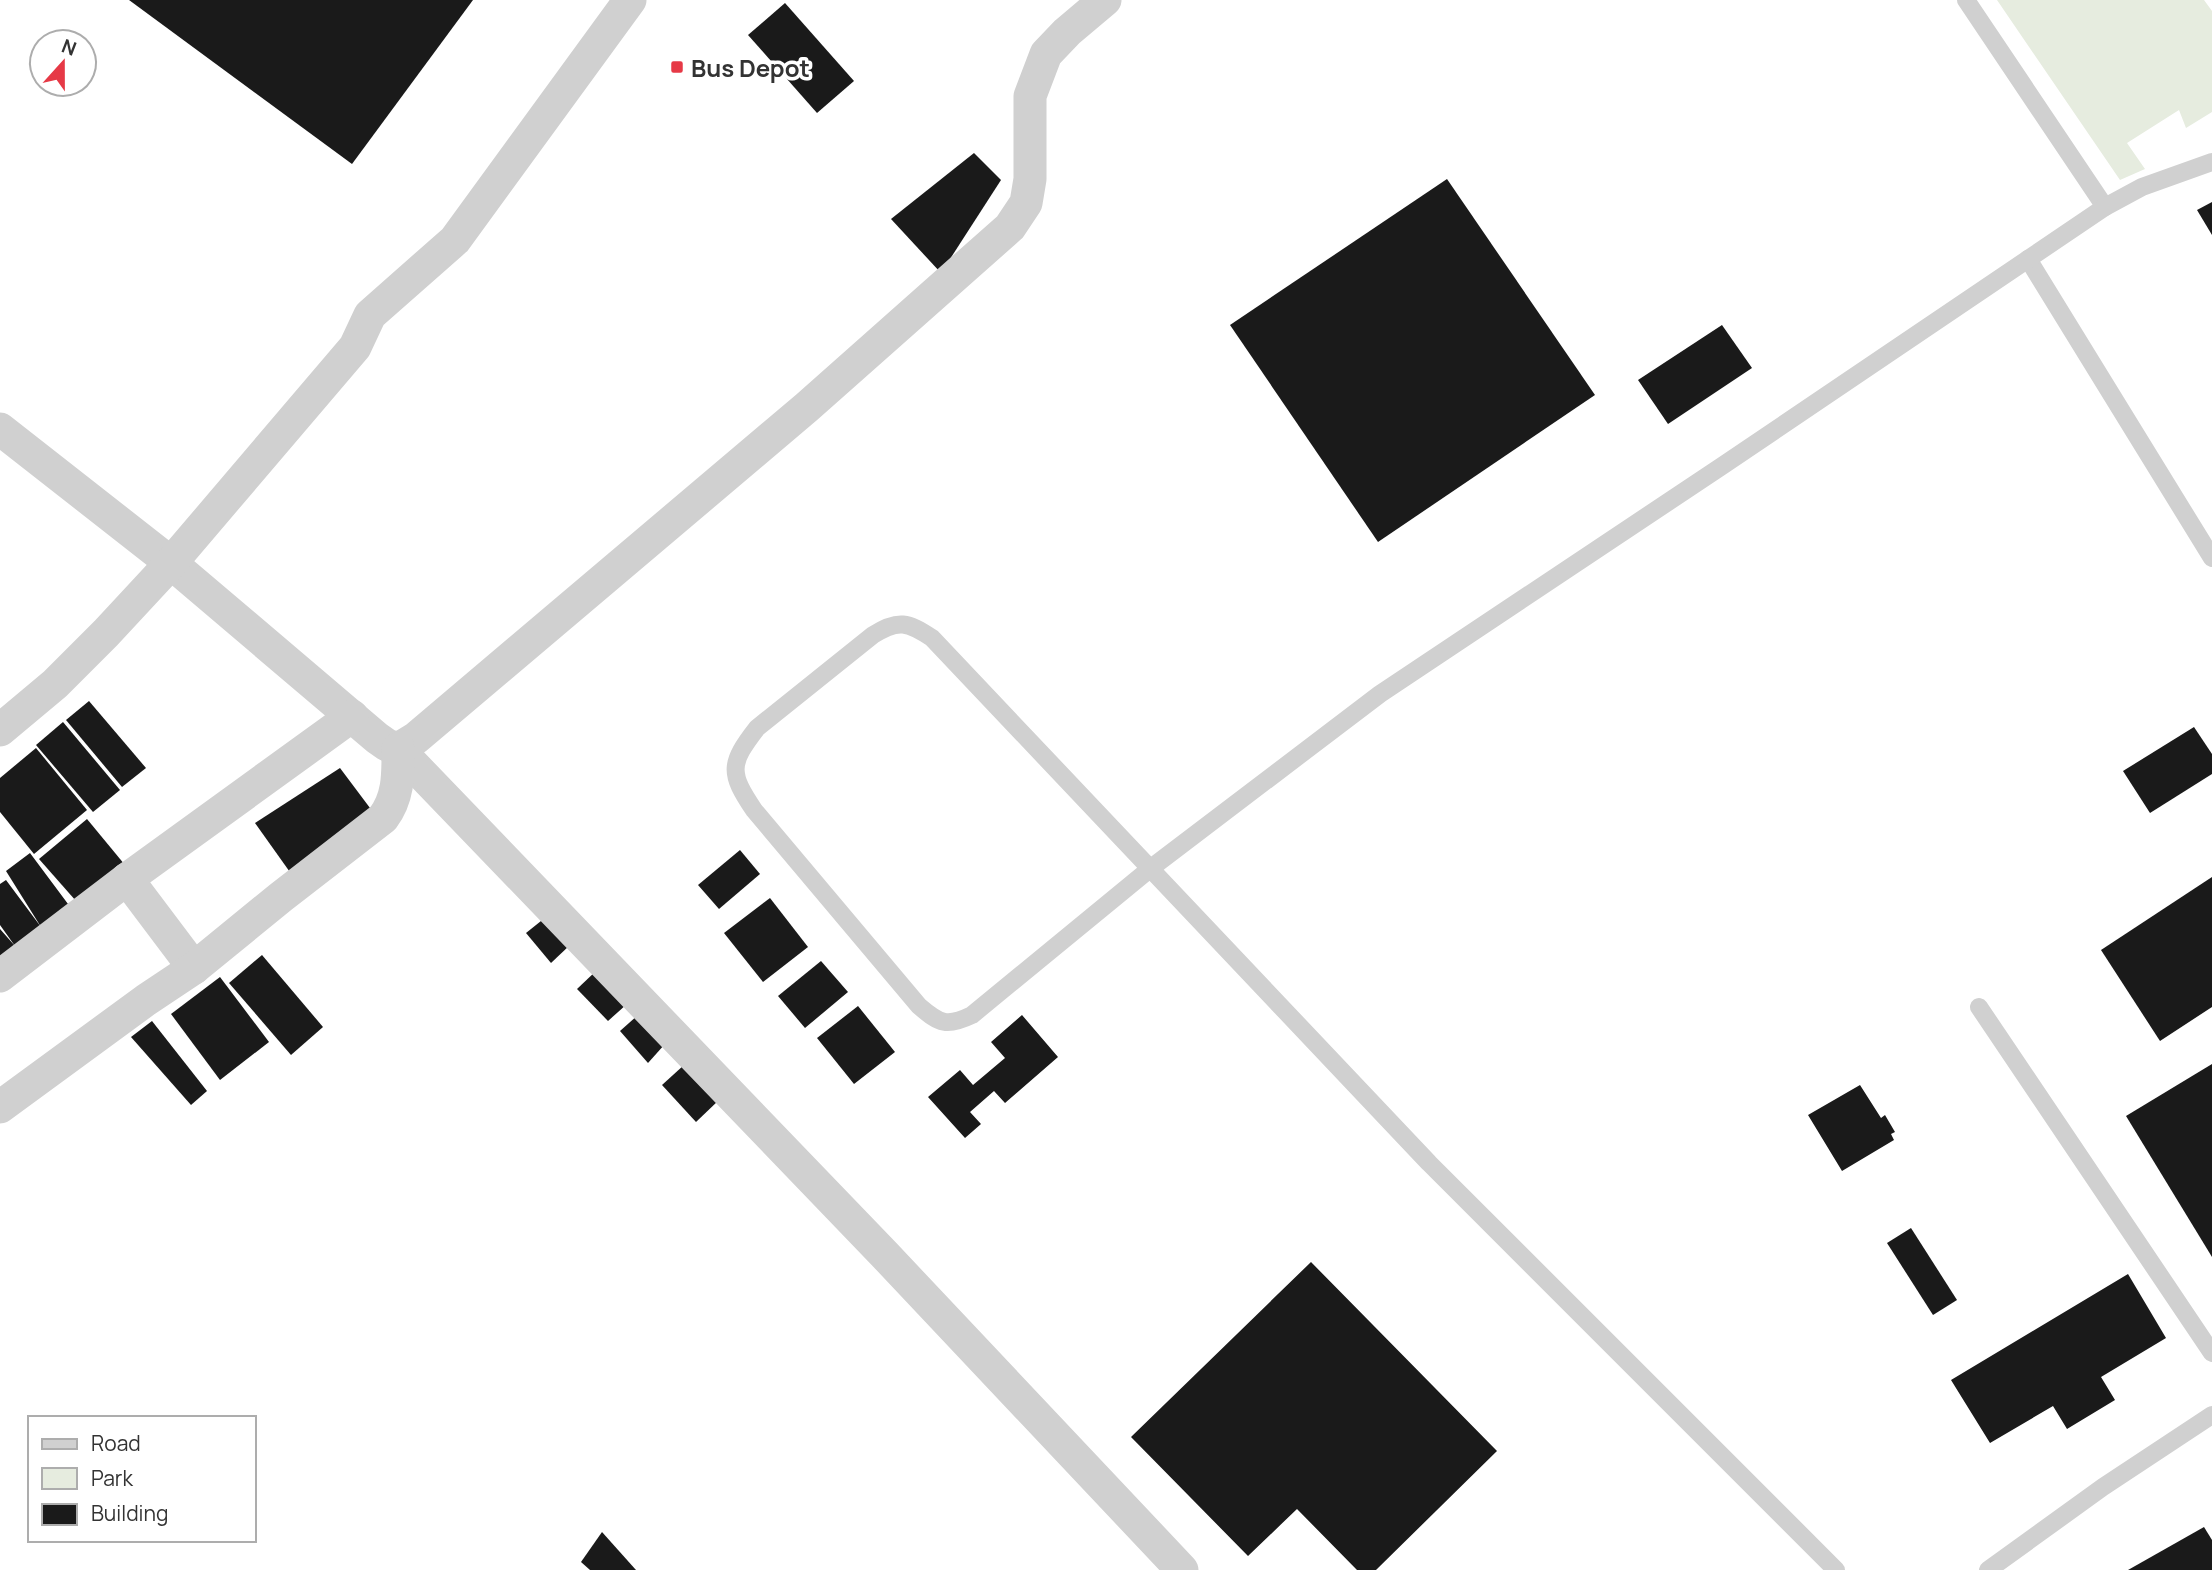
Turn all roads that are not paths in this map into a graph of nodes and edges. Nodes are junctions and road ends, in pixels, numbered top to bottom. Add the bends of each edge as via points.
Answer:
1 (630, 0) edge
2 (1105, 0) edge
3 (1966, 0) edge
4 (2212, 162) edge
5 (2105, 207) junction
6 (2028, 259) junction
7 (0, 429) edge
8 (2212, 558) edge
9 (171, 563) junction
10 (352, 716) junction
11 (0, 730) edge
12 (398, 749) junction
13 (1152, 868) junction
14 (127, 878) junction
15 (194, 968) junction
16 (0, 976) edge
17 (1979, 1007) dead end
18 (0, 1107) edge
19 (2212, 1353) edge
20 (2212, 1415) edge
21 (1182, 1570) edge
22 (1836, 1570) edge
23 (1988, 1570) edge

1 - 9 street via 455,240 370,315 355,346
2 - 12 street via 1046,54 1030,96 1026,203 1010,226 807,407
3 - 5 lane
4 - 5 lane via 2142,187
5 - 6 lane
6 - 8 lane
6 - 13 lane via 1380,694
7 - 9 street
9 - 10 street
9 - 11 street via 81,660
10 - 12 street
10 - 14 street
12 - 15 street via 398,785 393,805 383,818
12 - 21 street
13 - 13 lane via 972,1014 956,1023 936,1020 919,1006 754,810 734,771 742,747 757,728 873,635 889,625 904,624 932,638
13 - 22 lane via 1429,1163
14 - 15 street
14 - 16 street
15 - 18 street
17 - 19 lane
20 - 23 lane

